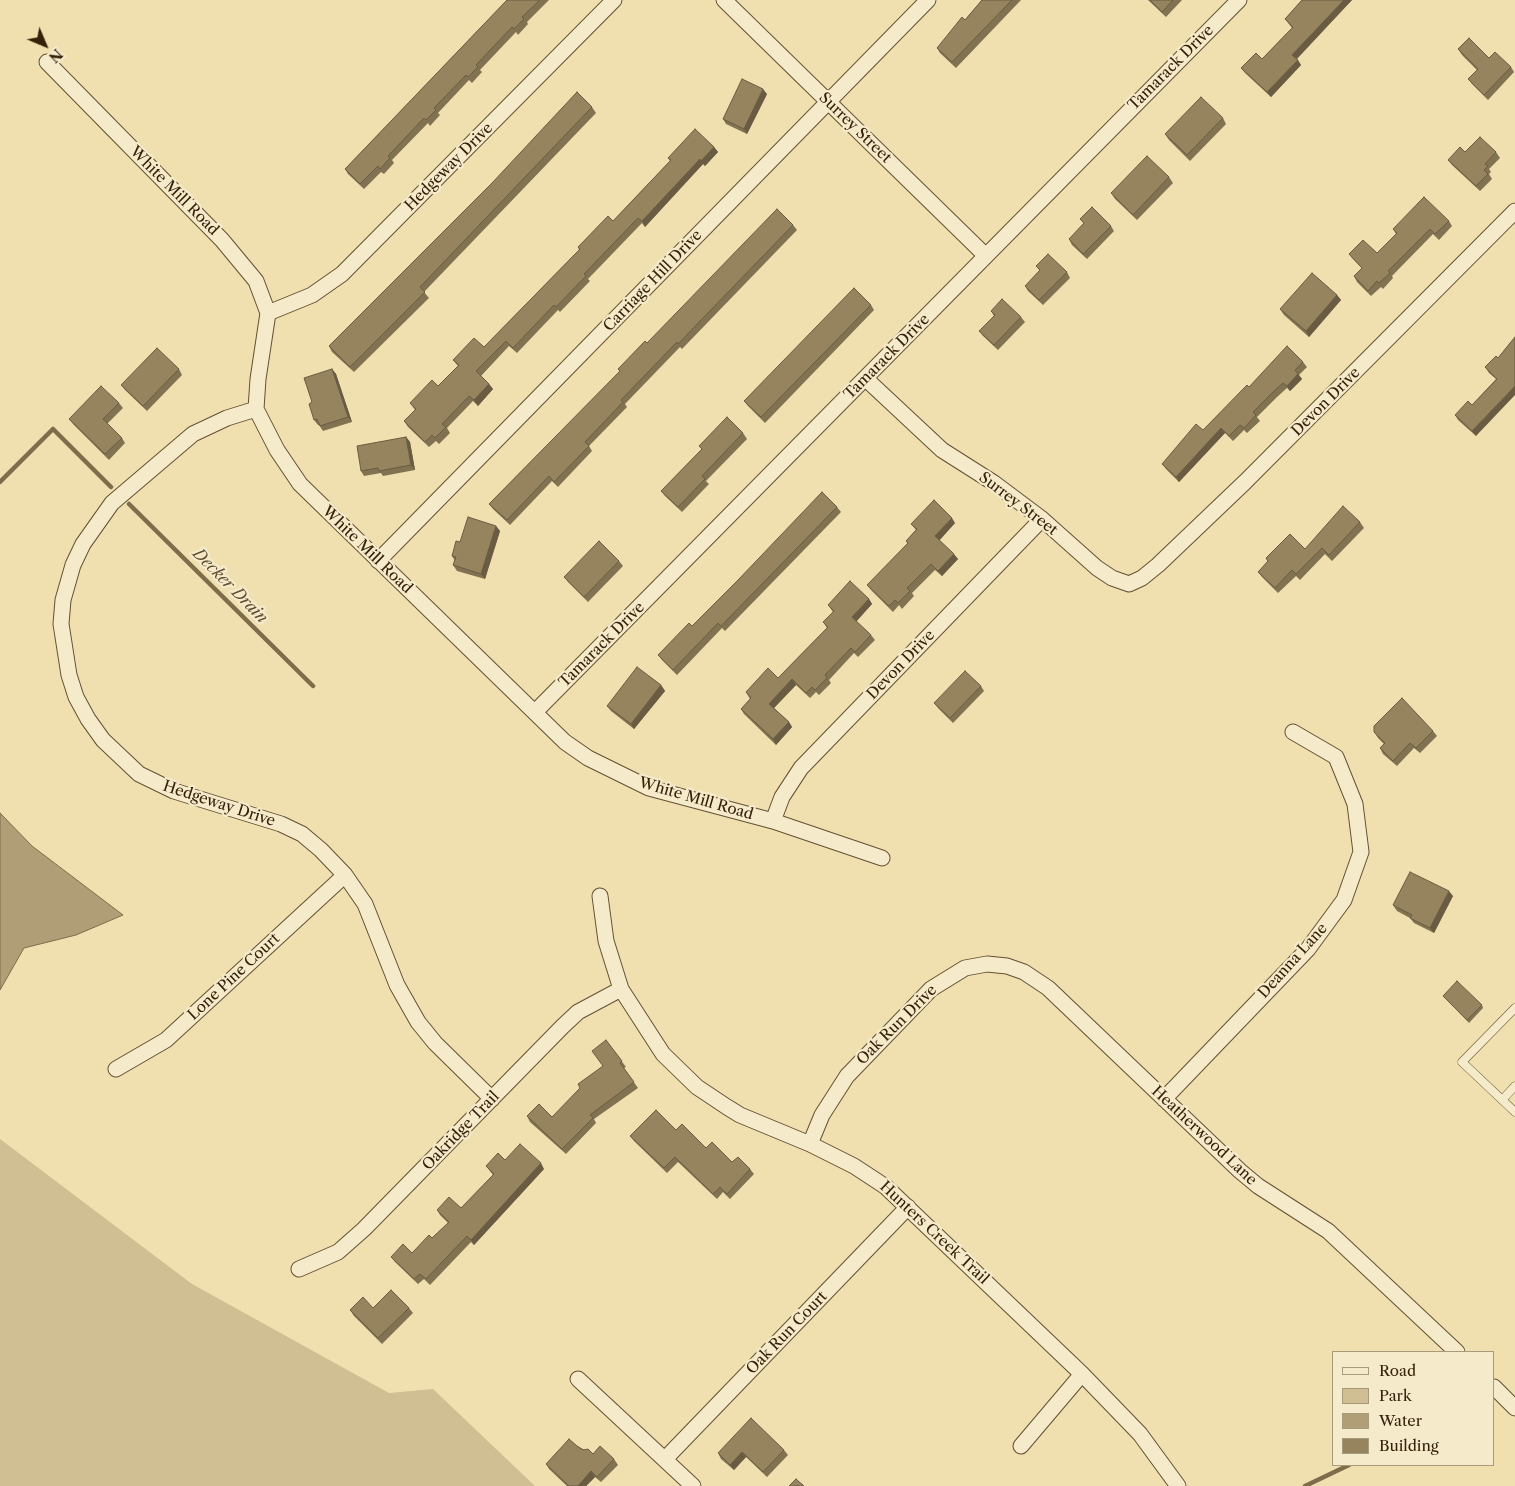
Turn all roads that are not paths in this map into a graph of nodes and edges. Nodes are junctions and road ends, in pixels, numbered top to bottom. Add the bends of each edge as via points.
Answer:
1 (614, 0) edge
2 (724, 0) edge
3 (928, 0) edge
4 (1238, 0) edge
5 (47, 62) dead end
6 (828, 102) junction
7 (1515, 211) edge
8 (986, 256) junction
9 (268, 313) junction
10 (866, 379) junction
11 (256, 409) junction
12 (1042, 519) junction
13 (378, 561) junction
14 (1129, 584) joint
15 (535, 712) junction
16 (1293, 732) dead end
17 (773, 821) junction
18 (882, 858) dead end
19 (345, 875) junction
20 (600, 896) dead end
21 (621, 989) junction
22 (1515, 1008) edge
23 (1070, 1009) joint
24 (116, 1069) dead end
25 (1515, 1086) edge
26 (492, 1099) junction
27 (1164, 1099) junction
28 (1502, 1100) junction
29 (1515, 1112) edge
30 (810, 1144) junction
31 (908, 1207) junction
32 (299, 1268) dead end
33 (1456, 1351) edge
34 (1082, 1374) junction
35 (578, 1379) dead end
36 (1495, 1388) edge
37 (1515, 1408) edge
38 (1021, 1446) dead end
39 (666, 1459) junction
40 (693, 1486) edge
41 (1178, 1486) edge

1 - 9 street, Hedgeway Drive via 342,274 312,295
2 - 6 street, Surrey Street
3 - 6 street, Carriage Hill Drive
4 - 8 street, Tamarack Drive
5 - 9 street, White Mill Road via 246,267 261,292
6 - 8 street, Surrey Street
6 - 13 street, Carriage Hill Drive
7 - 14 street, Devon Drive via 1245,482 1158,565
8 - 10 street, Tamarack Drive
9 - 11 street, White Mill Road
10 - 12 street, Surrey Street via 942,450
10 - 15 street, Tamarack Drive
11 - 13 street, White Mill Road via 277,450 300,484
11 - 19 street, Hedgeway Drive via 193,434 112,504 99,520 73,565 63,600 61,624 68,675 88,719 114,752 139,774 174,791 292,829 321,850
12 - 14 street, Surrey Street via 1097,568
12 - 17 street, Devon Drive via 801,768 782,797
13 - 15 street, White Mill Road
15 - 17 street, White Mill Road via 565,742 628,780
16 - 27 street, Deanna Lane via 1336,757 1355,804 1361,852 1344,900 1308,949
17 - 18 street, White Mill Road
19 - 24 street, Lone Pine Court via 166,1040
19 - 26 street, Hedgeway Drive via 375,925 397,985 411,1012 435,1043
20 - 21 street, Hunters Creek Trail via 606,941
21 - 26 street, Oakridge Trail via 578,1012
21 - 30 street, Hunters Creek Trail via 663,1054 697,1087 740,1115
22 - 28 lane via 1462,1062
23 - 27 street, Heatherwood Lane
23 - 30 street, Oak Run Drive via 1032,977 1007,966 987,964 957,971 931,989 847,1076 822,1116
25 - 28 lane
26 - 32 street, Oakridge Trail via 338,1252
27 - 33 street, Heatherwood Lane via 1258,1186 1314,1220 1348,1248
28 - 29 lane
30 - 31 street, Hunters Creek Trail via 870,1175
31 - 34 street, Hunters Creek Trail
31 - 39 street, Oak Run Court
34 - 38 street
34 - 41 street, Hunters Creek Trail via 1140,1434
35 - 39 street
36 - 37 street
39 - 40 street

